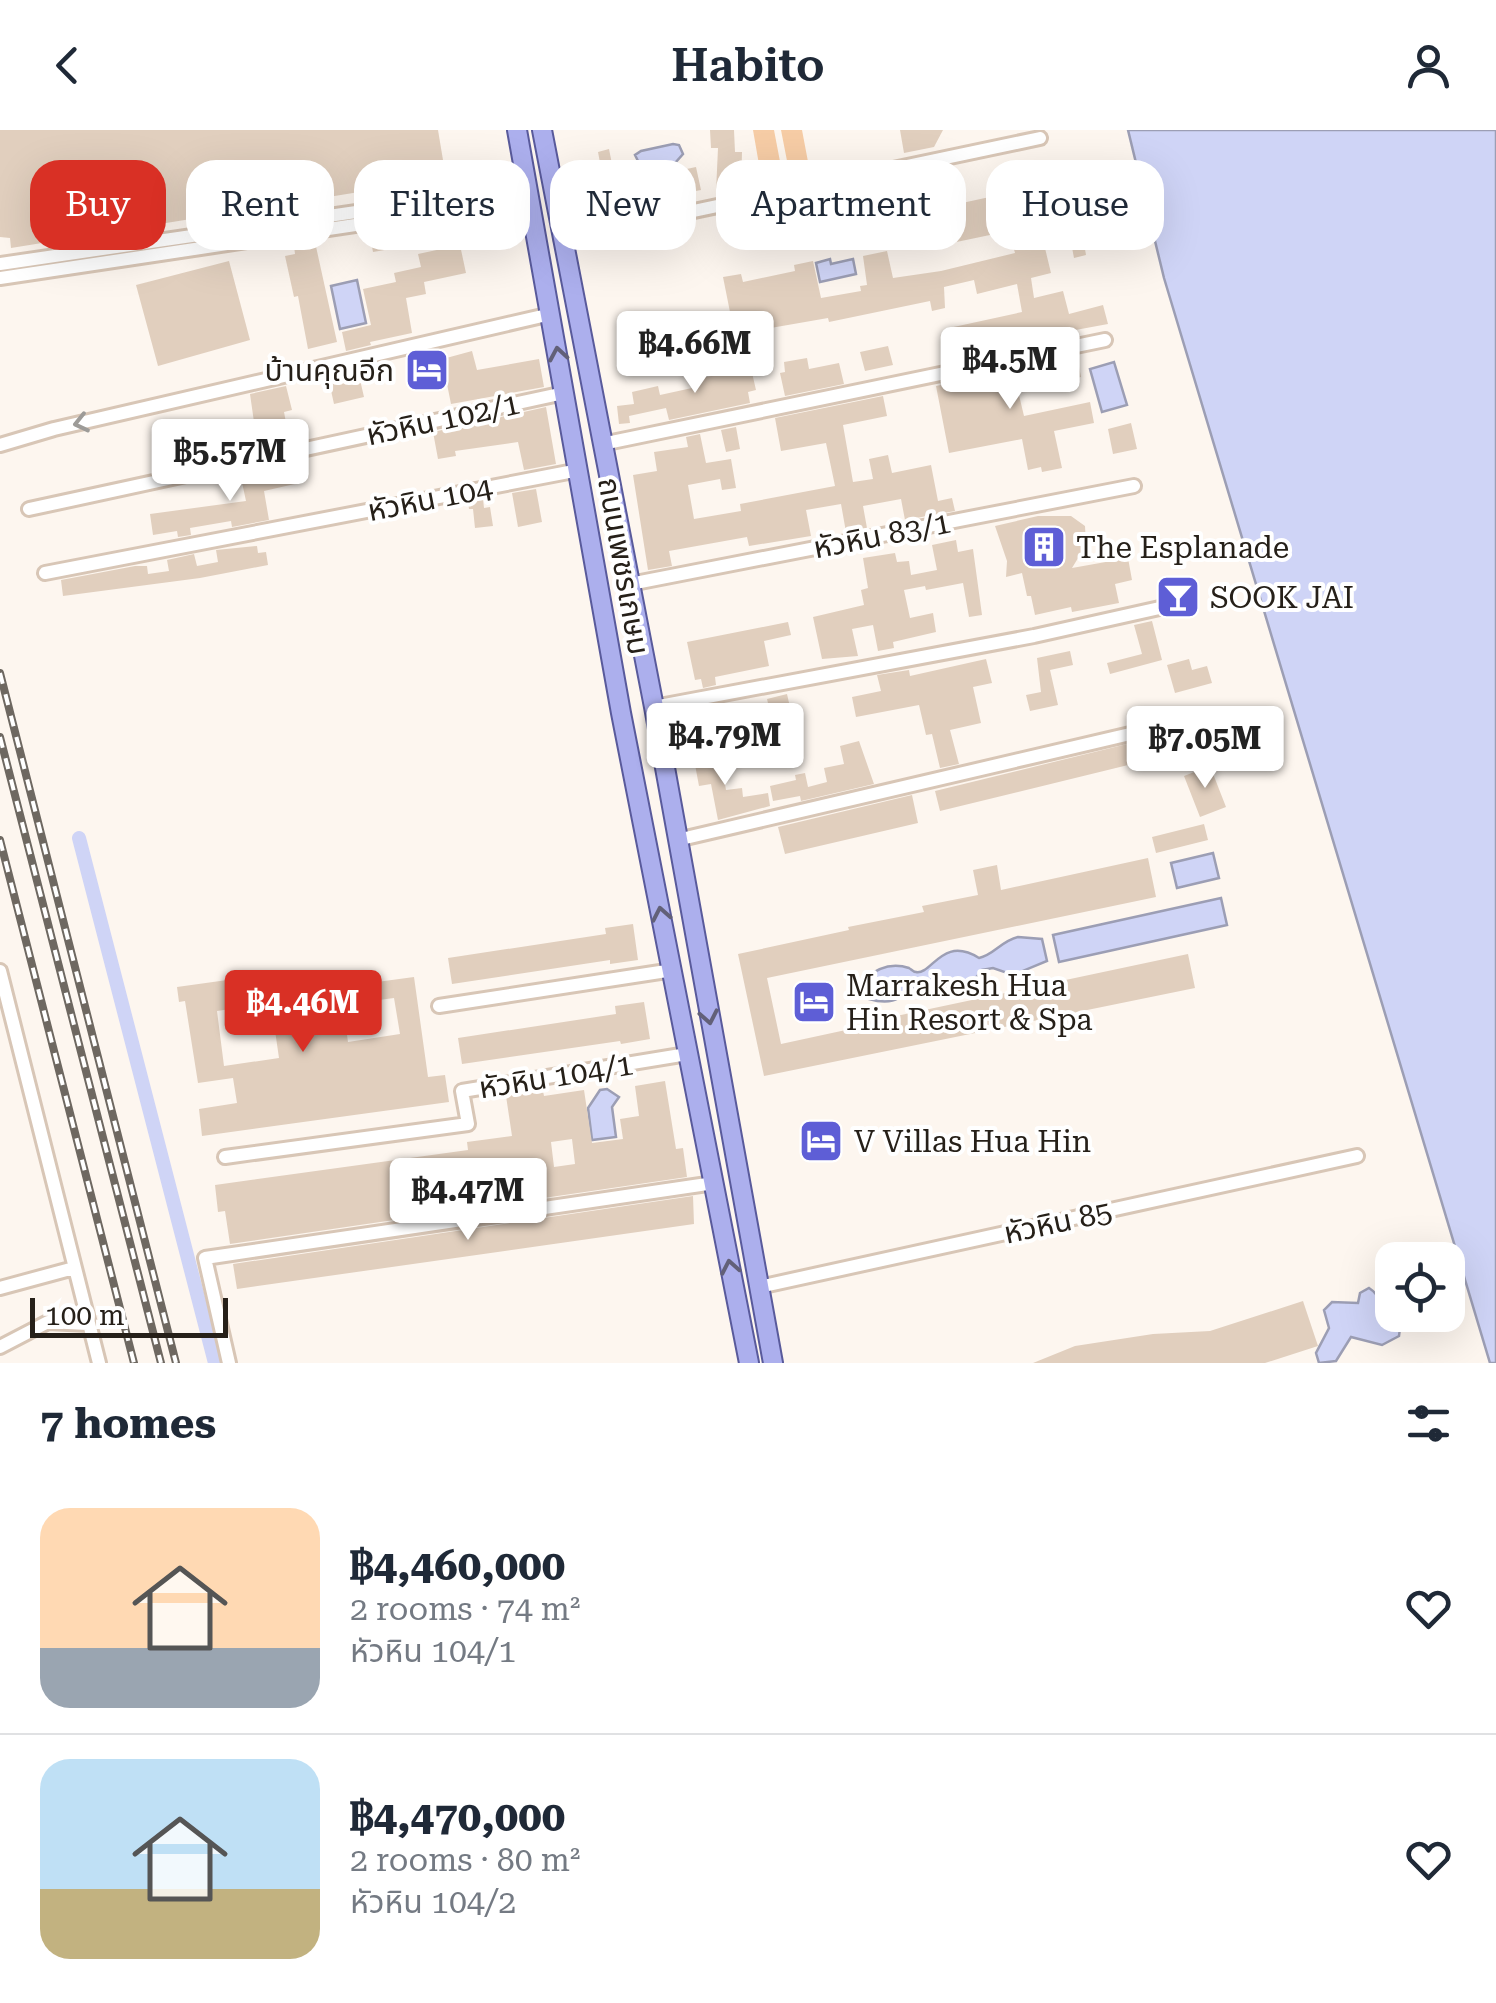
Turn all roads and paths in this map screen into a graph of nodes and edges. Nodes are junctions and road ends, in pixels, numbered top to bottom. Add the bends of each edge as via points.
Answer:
1 (517, 130) edge
2 (542, 130) edge
3 (1040, 138) dead end
4 (522, 160) edge
5 (550, 174) edge
6 (530, 204) edge
7 (696, 211) edge
8 (354, 219) edge
9 (564, 250) edge
10 (89, 258) junction
11 (0, 264) edge
12 (0, 278) edge
13 (551, 314) junction
14 (1105, 340) dead end
15 (564, 393) junction
16 (602, 444) junction
17 (0, 445) edge
18 (579, 470) junction
19 (1134, 486) dead end
20 (29, 509) dead end
21 (46, 573) dead end
22 (630, 584) junction
23 (1173, 605) dead end
24 (648, 674) junction
25 (615, 679) junction
26 (654, 707) junction
27 (621, 713) junction
28 (1190, 720) dead end
29 (677, 840) junction
30 (672, 970) junction
31 (0, 971) edge
32 (3, 1000) edge
33 (439, 1006) dead end
34 (688, 1054) junction
35 (1357, 1156) dead end
36 (224, 1157) dead end
37 (714, 1183) junction
38 (74, 1268) junction
39 (0, 1288) edge
40 (759, 1288) junction
41 (88, 1324) junction
42 (0, 1347) edge
43 (99, 1363) edge
44 (229, 1363) edge
45 (749, 1363) edge
46 (773, 1363) edge

1 - 4 main road, ถนนเพชรเกษม
2 - 5 main road, ถนนเพชรเกษม
3 - 7 street
6 - 13 main road, ถนนเพชรเกษม
8 - 10 street
9 - 16 main road, ถนนเพชรเกษม
10 - 11 street
10 - 12 street
15 -> 13 main road, ถนนเพชรเกษม
13 -> 17 street
14 - 16 street
15 - 18 main road, ถนนเพชรเกษม
15 - 20 street, หัวหิน 102/1
16 - 22 main road, ถนนเพชรเกษม
18 - 21 street, หัวหิน 104
18 - 25 main road, ถนนเพชรเกษม
19 - 22 street, หัวหิน 83/1
22 - 24 main road, ถนนเพชรเกษม
23 - 26 street
24 - 25 main road
24 - 26 main road, ถนนเพชรเกษม
25 - 27 main road, ถนนเพชรเกษม
26 - 27 main road
26 - 29 main road, ถนนเพชรเกษม
30 -> 27 main road, ถนนเพชรเกษม
28 - 29 street
29 -> 40 main road, ถนนเพชรเกษม
30 - 33 street
30 - 34 main road, ถนนเพชรเกษม
31 - 32 street
32 - 38 street
34 - 36 street, หัวหิน 104/1 via 462,1091 468,1124
34 - 37 main road, ถนนเพชรเกษม
35 - 40 street, หัวหิน 85
37 - 44 street via 204,1258
45 -> 37 main road, ถนนเพชรเกษม
38 - 39 street
38 - 41 street
40 - 46 main road, ถนนเพชรเกษม
41 - 42 street via 48,1322
41 - 43 street

